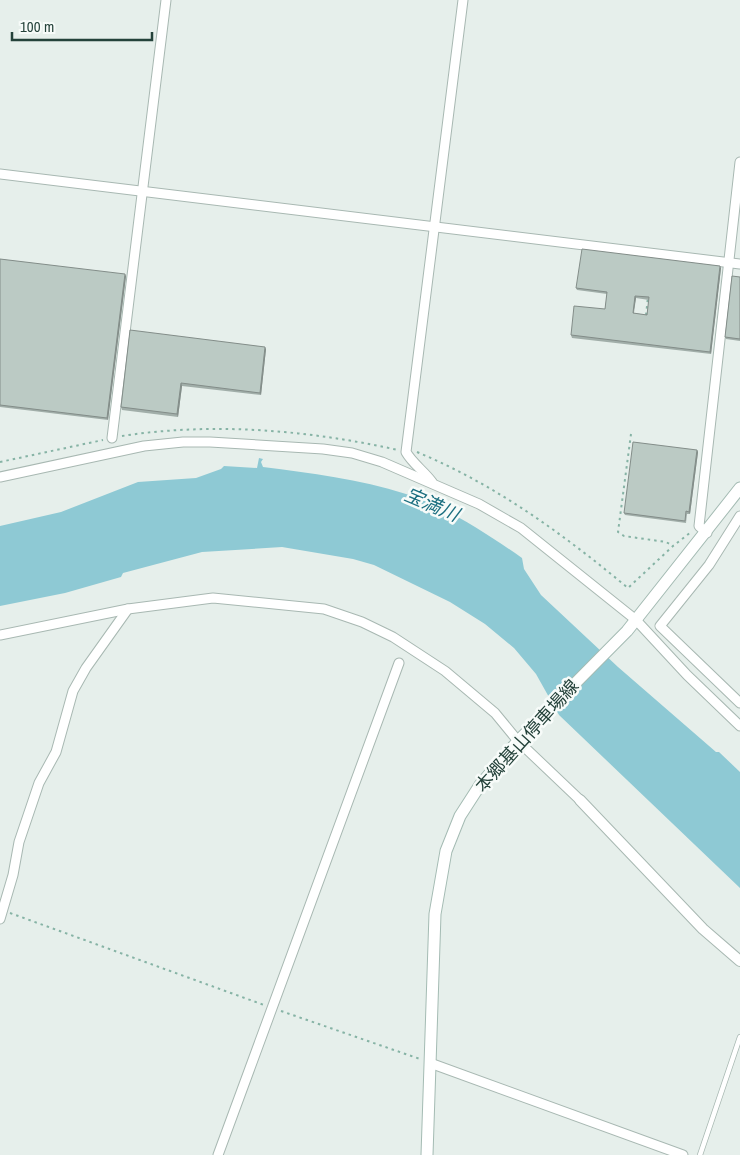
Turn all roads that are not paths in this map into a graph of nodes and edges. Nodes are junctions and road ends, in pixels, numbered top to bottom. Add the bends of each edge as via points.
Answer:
1 (166, 0) edge
2 (463, 0) edge
3 (740, 162) edge
4 (0, 174) edge
5 (143, 191) junction
6 (434, 226) junction
7 (728, 262) junction
8 (740, 264) edge
9 (112, 438) road end
10 (0, 477) edge
11 (434, 484) junction
12 (740, 488) edge
13 (740, 516) edge
14 (703, 530) junction
15 (128, 609) junction
16 (636, 620) junction
17 (0, 635) edge
18 (399, 662) dead end
19 (740, 703) edge
20 (740, 726) edge
21 (520, 739) junction
22 (580, 800) joint
23 (1, 915) edge
24 (740, 962) edge
25 (740, 1037) edge
26 (430, 1063) junction
27 (218, 1155) edge
28 (427, 1155) edge
29 (683, 1155) edge
30 (700, 1155) edge

1 - 5 street
2 - 6 street
3 - 7 street
4 - 5 street
5 - 6 street
5 - 9 street
6 - 7 street
6 - 11 street via 406,452
7 - 8 street
7 - 14 street
10 - 11 street via 144,446 210,442 352,453
11 - 16 street via 521,528
12 - 14 main road, 本郷基山停車場線
13 - 19 street via 709,565 660,626
14 - 16 main road, 本郷基山停車場線
15 - 17 street
15 - 21 street via 213,598 324,609 353,618 393,637 445,671
15 - 23 street via 73,691 56,752 39,783 19,842
16 - 20 street
16 - 21 main road, 本郷基山停車場線
18 - 27 street
21 - 22 street
21 - 26 main road, 本郷基山停車場線 via 480,785 460,816 446,852 435,914
22 - 24 street via 703,929
25 - 30 lane
26 - 28 main road, 本郷基山停車場線
26 - 29 street

